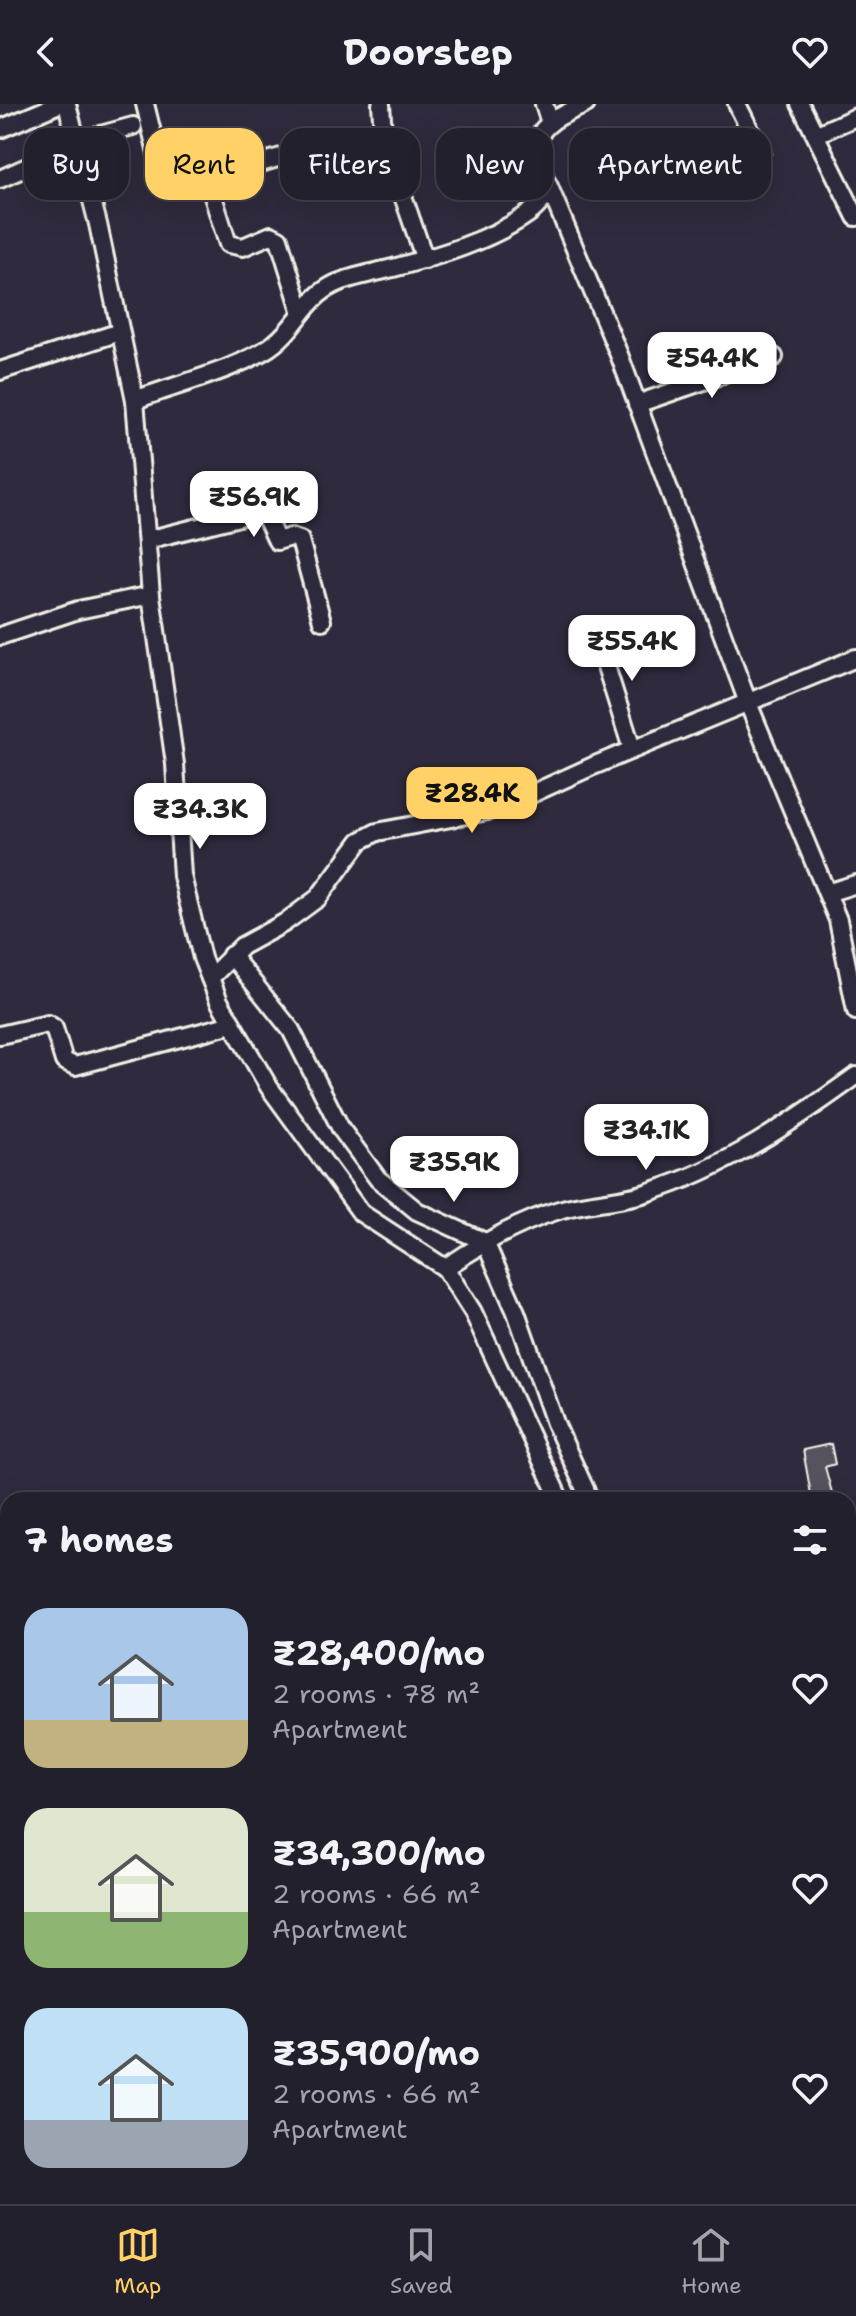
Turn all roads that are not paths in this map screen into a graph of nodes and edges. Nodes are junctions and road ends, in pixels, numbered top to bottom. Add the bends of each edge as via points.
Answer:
1 (59, 104) edge
2 (67, 104) edge
3 (145, 104) edge
4 (381, 104) edge
5 (544, 104) edge
6 (586, 104) edge
7 (737, 104) edge
8 (800, 104) edge
9 (856, 117) edge
10 (550, 123) junction
11 (133, 126) dead end
12 (72, 128) edge
13 (127, 128) edge
14 (151, 128) edge
15 (383, 128) edge
16 (545, 128) edge
17 (749, 128) edge
18 (0, 129) edge
19 (817, 134) junction
20 (24, 168) edge
21 (0, 179) edge
22 (553, 196) edge
23 (91, 200) edge
24 (214, 200) edge
25 (403, 200) edge
26 (543, 200) edge
27 (856, 217) edge
28 (425, 260) junction
29 (301, 310) junction
30 (106, 336) junction
31 (774, 357) dead end
32 (0, 371) edge
33 (135, 400) junction
34 (637, 404) junction
35 (147, 540) junction
36 (151, 595) junction
37 (322, 621) dead end
38 (594, 628) dead end
39 (0, 636) edge
40 (856, 658) edge
41 (748, 703) junction
42 (632, 749) junction
43 (856, 884) edge
44 (827, 893) junction
45 (231, 955) junction
46 (210, 978) junction
47 (856, 1011) edge
48 (232, 1024) junction
49 (0, 1035) edge
50 (856, 1076) edge
51 (485, 1242) junction
52 (445, 1268) junction
53 (556, 1492) edge
54 (586, 1492) edge

1 - 18 street
2 - 12 street
3 - 14 street
4 - 15 street
5 - 10 street
6 - 10 street
7 - 17 street
8 - 19 street
9 - 19 street
10 - 16 street
11 - 13 street
19 - 27 street
20 - 21 street
22 - 34 street
23 - 30 street via 98,224
24 - 29 street via 228,244 243,247 271,235 279,239
25 - 28 street
26 - 28 street via 520,219
28 - 29 street via 336,284
29 - 33 street via 286,333 255,355
30 - 32 street
30 - 33 street
31 - 34 street
33 - 35 street
34 - 41 street
35 - 36 street
35 - 37 street via 263,511 277,541 300,540
36 - 39 street via 78,610
36 - 46 street via 175,764 182,876
38 - 42 street
40 - 41 street
41 - 42 street
41 - 44 street
42 - 45 street via 488,811 377,832 360,841 318,898
43 - 44 street
44 - 47 street via 838,920
45 - 46 street
45 - 51 street via 291,1030 341,1129 378,1179 417,1211
46 - 48 street
48 - 49 street via 75,1066 64,1061 48,1024
48 - 52 street via 269,1087 361,1213
50 - 51 street via 754,1146 702,1173 647,1193 559,1210
51 - 52 street
51 - 54 street
52 - 53 street via 473,1312

